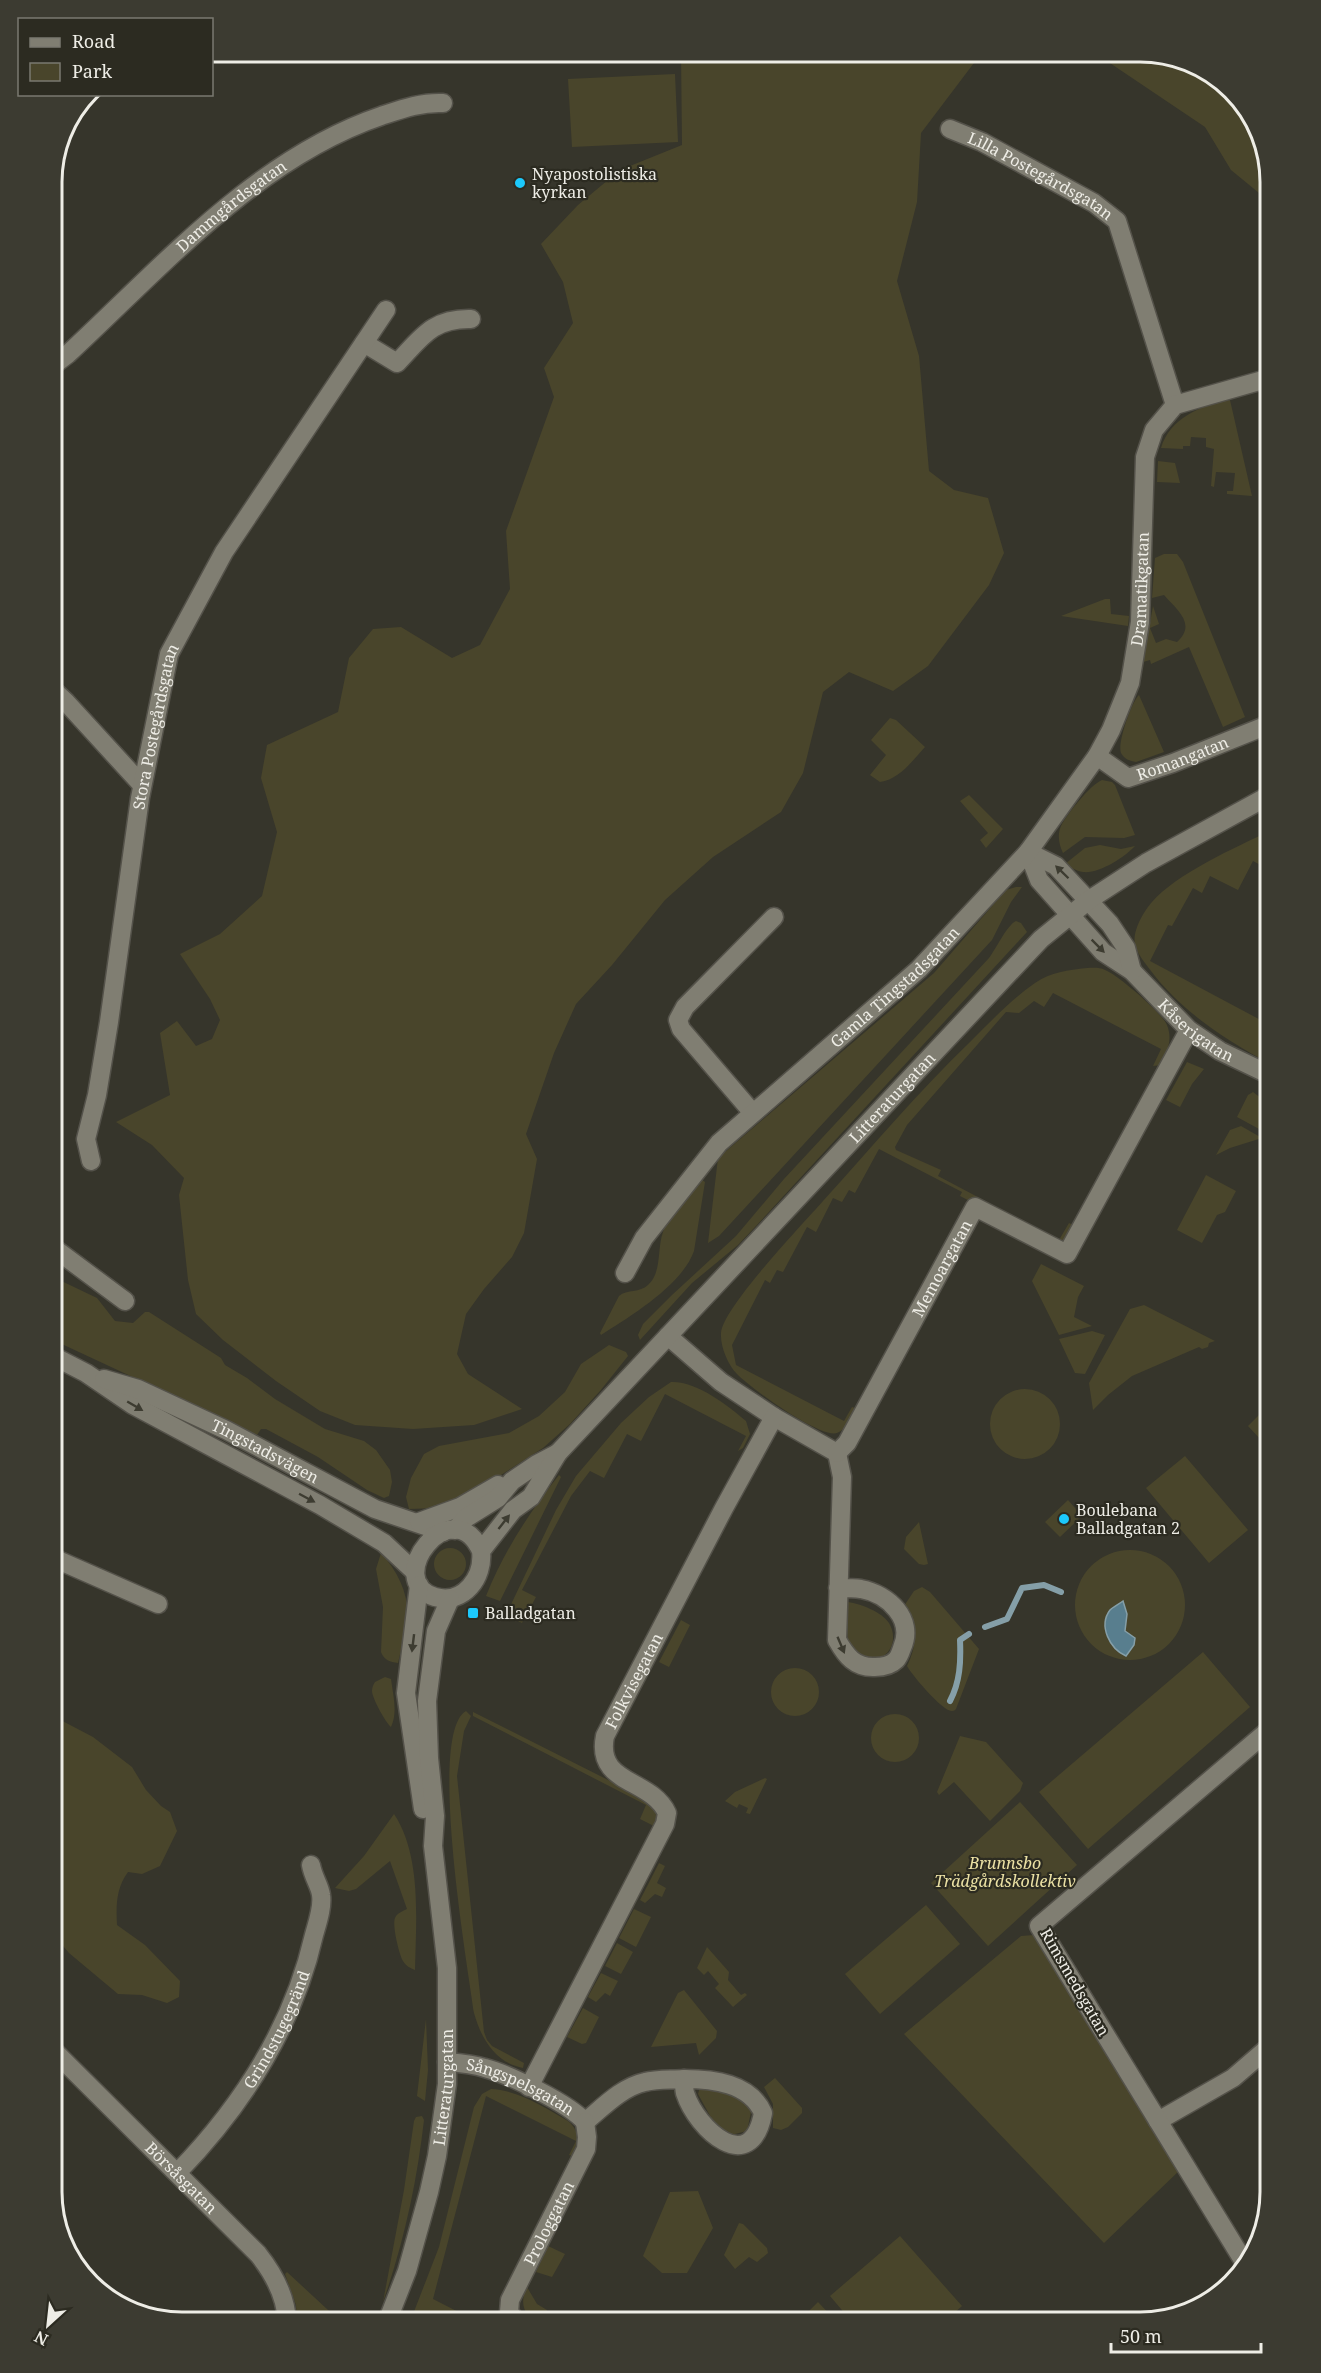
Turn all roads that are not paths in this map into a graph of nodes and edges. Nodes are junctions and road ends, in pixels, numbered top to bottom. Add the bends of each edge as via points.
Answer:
1 (443, 103) dead end
2 (950, 129) dead end
3 (386, 310) dead end
4 (471, 319) dead end
5 (364, 343) junction
6 (62, 358) edge
7 (1260, 381) edge
8 (1176, 405) junction
9 (62, 698) edge
10 (1260, 728) edge
11 (1097, 756) junction
12 (142, 785) junction
13 (1260, 800) edge
14 (1028, 852) junction
15 (1089, 900) junction
16 (1069, 916) junction
17 (774, 917) dead end
18 (1132, 971) junction
19 (1189, 1030) junction
20 (1260, 1070) edge
21 (752, 1112) junction
22 (91, 1161) dead end
23 (62, 1254) edge
24 (625, 1273) dead end
25 (125, 1301) dead end
26 (668, 1336) junction
27 (62, 1361) edge
28 (86, 1373) junction
29 (774, 1417) junction
30 (558, 1453) junction
31 (837, 1453) junction
32 (512, 1481) junction
33 (419, 1522) junction
34 (449, 1531) junction
35 (481, 1551) junction
36 (62, 1562) edge
37 (417, 1579) junction
38 (838, 1588) junction
39 (450, 1599) junction
40 (158, 1604) dead end
41 (1260, 1738) edge
42 (433, 1846) junction
43 (311, 1865) dead end
44 (1260, 2055) edge
45 (62, 2059) edge
46 (447, 2062) junction
47 (684, 2079) junction
48 (529, 2087) junction
49 (1158, 2121) junction
50 (585, 2122) junction
51 (177, 2173) junction
52 (1240, 2256) edge
53 (285, 2311) edge
54 (391, 2311) edge
55 (509, 2311) edge

1 - 6 street, Dammgårdsgatan via 426,102 345,128 267,175 188,241
2 - 8 street, Lilla Postegårdsgatan via 982,142 1094,203 1117,221
3 - 5 street, Stora Postegårdsgatan
4 - 5 street via 442,322 416,340 397,363
5 - 12 street, Stora Postegårdsgatan via 224,552 168,654
7 - 8 street
8 - 11 street, Dramatikgatan via 1154,430 1148,447 1143,497 1144,563 1134,662 1130,683
9 - 12 street
10 - 11 street, Romangatan via 1128,778
11 - 14 street, Dramatikgatan
12 - 22 street, Stora Postegårdsgatan via 109,1022 86,1139
13 - 15 street, Litteraturgatan via 1146,863
15 -> 14 street via 1056,866
14 - 16 street via 1039,880
14 - 21 street, Gamla Tingstadsgatan via 919,969
15 - 16 street, Litteraturgatan
15 - 18 street, Kåserigatan via 1126,948
16 -> 18 street, Kåserigatan via 1103,952
16 - 26 street, Litteraturgatan via 1041,939
17 - 21 street via 685,1007 678,1020 681,1029
18 - 19 street, Kåserigatan
19 - 20 street, Kåserigatan via 1220,1051
19 - 31 street, Memoargatan via 1067,1254 975,1207
21 - 24 street, Gamla Tingstadsgatan via 700,1164 644,1238
23 - 25 street
26 - 29 street via 721,1382
26 - 30 street, Litteraturgatan
27 - 28 street, Tingstadsvägen
28 - 33 street, Tingstadsvägen via 138,1389 277,1456 375,1509
28 -> 37 street, Tingstadsvägen via 133,1405 384,1543
29 - 31 street
29 - 48 street, Folkvisegatan via 605,1736 602,1748 609,1766 658,1798 667,1813 665,1824
30 - 32 street, Litteraturgatan
35 -> 30 street, Litteraturgatan via 513,1510 531,1497
31 - 38 street via 842,1477
32 - 33 street, Litteraturgatan
32 - 34 street, Litteraturgatan via 498,1498
33 - 34 street, Tingstadsvägen
34 - 35 street via 471,1537
34 - 37 street, Litteraturgatan via 424,1546 416,1562
35 - 39 street, Litteraturgatan via 482,1562 475,1580
36 - 40 street
37 - 39 street via 434,1596
37 -> 42 street, Litteraturgatan via 406,1693 425,1823
38 -> 38 street via 837,1640 845,1655 866,1668 883,1667 897,1660 905,1642 905,1622 893,1604 862,1589
39 - 42 street, Litteraturgatan via 436,1631 427,1701 435,1816
41 - 49 street, Rimsmedsgatan via 1039,1926
42 - 46 street, Litteraturgatan via 447,1968
43 - 51 street, Grindstugegränd via 321,1895 320,1905 310,1955 288,2013 272,2049 244,2094 217,2131
44 - 49 street via 1233,2078
45 - 51 street, Börsåsgatan
46 - 48 street, Sångspelsgatan via 483,2067
46 - 54 street, Litteraturgatan via 444,2110 429,2192
47 - 47 street, Sångspelsgatan via 685,2093 711,2134 742,2145 759,2132 763,2113 752,2096 723,2082
47 - 50 street, Sångspelsgatan via 633,2086
48 - 50 street, Sångspelsgatan
49 - 52 street, Rimsmedsgatan
50 - 55 street, Prologgatan via 587,2137 582,2158 510,2300
51 - 53 street, Börsåsgatan via 258,2254 271,2271

